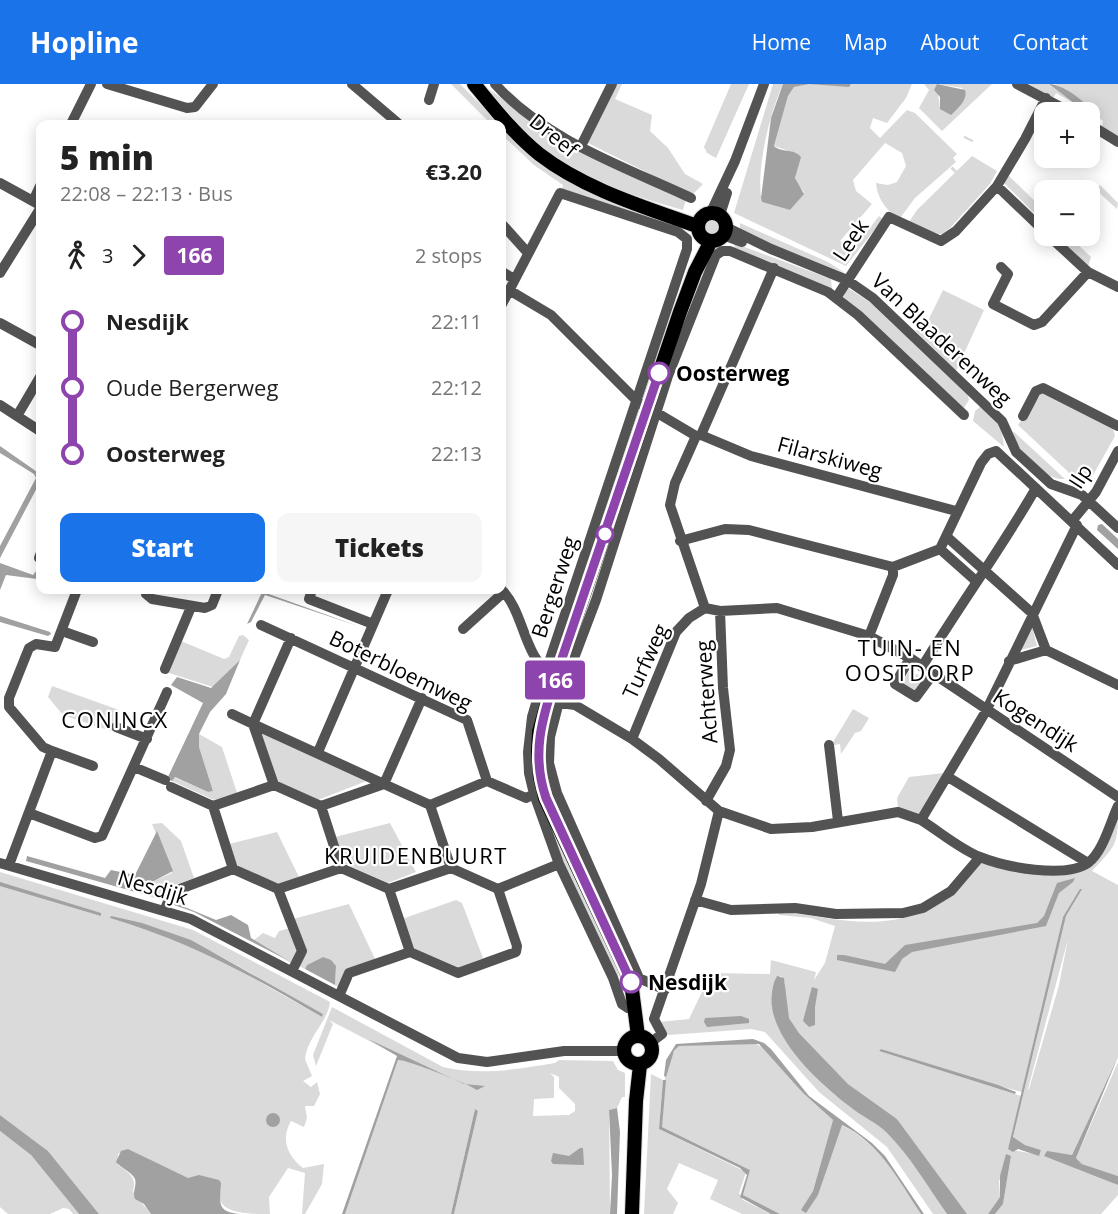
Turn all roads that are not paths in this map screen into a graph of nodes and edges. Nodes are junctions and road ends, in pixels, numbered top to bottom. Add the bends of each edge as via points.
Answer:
1 (91, 84) edge
2 (107, 84) edge
3 (213, 84) edge
4 (352, 84) edge
5 (434, 84) edge
6 (474, 84) edge
7 (495, 84) edge
8 (612, 84) edge
9 (1017, 84) edge
10 (761, 88) edge
11 (1046, 98) junction
12 (429, 100) dead end
13 (1053, 102) edge
14 (73, 120) edge
15 (394, 120) edge
16 (504, 120) edge
17 (506, 122) edge
18 (1100, 131) edge
19 (1118, 142) edge
20 (581, 146) junction
21 (0, 183) edge
22 (997, 186) junction
23 (691, 198) dead end
24 (36, 204) edge
25 (36, 209) edge
26 (1034, 221) edge
27 (711, 226) junction
28 (506, 228) edge
29 (513, 234) junction
30 (536, 238) junction
31 (1060, 246) edge
32 (528, 253) junction
33 (719, 253) joint
34 (1001, 267) dead end
35 (774, 268) junction
36 (1088, 272) junction
37 (0, 273) edge
38 (506, 274) edge
39 (514, 279) junction
40 (847, 280) junction
41 (1118, 287) edge
42 (509, 291) junction
43 (506, 297) edge
44 (836, 298) junction
45 (1, 326) edge
46 (36, 343) edge
47 (36, 384) edge
48 (0, 405) edge
49 (646, 407) junction
50 (964, 415) dead end
51 (17, 416) junction
52 (1023, 416) dead end
53 (1118, 426) edge
54 (36, 428) edge
55 (698, 435) junction
56 (1118, 451) edge
57 (1036, 488) junction
58 (1089, 501) junction
59 (957, 511) junction
60 (1074, 523) junction
61 (1118, 528) edge
62 (946, 536) junction
63 (680, 541) junction
64 (940, 549) junction
65 (1118, 565) edge
66 (893, 567) junction
67 (984, 569) junction
68 (976, 581) junction
69 (76, 594) edge
70 (146, 594) edge
71 (216, 594) edge
72 (311, 594) edge
73 (386, 594) edge
74 (498, 594) edge
75 (505, 594) edge
76 (191, 607) junction
77 (705, 608) junction
78 (720, 611) junction
79 (577, 613) junction
80 (1032, 613) junction
81 (373, 624) junction
82 (261, 625) dead end
83 (587, 625) junction
84 (463, 629) dead end
85 (62, 631) junction
86 (869, 636) junction
87 (291, 638) junction
88 (93, 642) dead end
89 (1046, 650) junction
90 (910, 658) junction
91 (574, 660) junction
92 (1009, 661) junction
93 (922, 667) junction
94 (356, 668) junction
95 (165, 669) dead end
96 (554, 671) junction
97 (933, 674) junction
98 (1118, 685) edge
99 (167, 692) dead end
100 (422, 698) junction
101 (554, 702) junction
102 (986, 711) junction
103 (231, 714) dead end
104 (253, 724) junction
105 (116, 727) dead end
106 (147, 739) junction
107 (632, 740) junction
108 (829, 745) dead end
109 (52, 751) junction
110 (318, 753) junction
111 (93, 766) dead end
112 (134, 767) junction
113 (948, 777) junction
114 (488, 781) junction
115 (384, 784) junction
116 (274, 785) junction
117 (534, 794) junction
118 (1118, 797) edge
119 (706, 801) junction
120 (430, 805) junction
121 (213, 806) junction
122 (321, 806) junction
123 (1118, 806) edge
124 (719, 811) junction
125 (29, 813) junction
126 (921, 820) junction
127 (838, 821) junction
128 (980, 857) junction
129 (1088, 863) junction
130 (4, 864) edge
131 (559, 864) junction
132 (341, 868) junction
133 (451, 868) junction
134 (232, 870) junction
135 (389, 889) junction
136 (498, 889) junction
137 (278, 890) junction
138 (695, 900) junction
139 (165, 909) junction
140 (410, 952) junction
141 (621, 962) junction
142 (292, 971) junction
143 (665, 990) junction
144 (339, 996) junction
145 (628, 1008) junction
146 (640, 1039) junction
147 (623, 1051) junction
148 (636, 1064) junction
149 (632, 1214) edge

1 - 14 street
2 - 3 street via 187,108 195,107
4 - 15 street
5 - 12 street
6 - 16 main road, Dreef
7 - 20 street via 515,103
8 - 20 street
9 - 11 street
10 - 27 street
11 - 13 street
11 - 22 street
17 - 27 main road, Dreef via 539,154 573,177
18 - 19 street
20 - 23 street
21 - 24 street
22 - 26 street
22 - 40 street, Leek via 945,241 889,217
25 - 37 street
27 - 40 street, Van Blaaderenweg
27 - 49 main road, Bergerweg
28 - 29 street
29 - 30 street
29 - 32 street
30 - 32 street
30 - 49 street, Bergerweg via 560,193 678,232 688,240
31 - 36 street
32 - 39 street
33 - 35 street, Van Blaaderenweg via 730,251
33 - 49 street, Bergerweg
34 - 36 street via 1008,274 993,304 1034,325 1042,322
35 - 44 street, Van Blaaderenweg
35 - 55 street
36 - 41 street
38 - 39 street
39 - 42 street
40 - 44 street, Leek
40 - 58 street, Van Blaaderenweg via 887,310 1002,421 1013,449 1038,472 1052,484 1074,490
42 - 43 street
42 - 49 street via 551,315
44 - 50 street, Van Blaaderenweg
45 - 46 street
47 - 51 street
48 - 51 street
49 - 55 street
49 - 79 main road, Bergerweg
49 - 83 street, Bergerweg
49 - 96 street, Bergerweg
51 - 54 street
52 - 53 street via 1036,391 1043,388
55 - 59 street, Filarskiweg via 751,456
55 - 63 street via 670,494
56 - 58 street, Ilp
57 - 59 street via 1000,452 993,452 986,456
57 - 60 street
57 - 67 street
58 - 60 street, Ilp
58 - 61 street, Van Blaaderenweg
59 - 62 street
60 - 65 street
60 - 80 street, Ilp
62 - 64 street
62 - 67 street
63 - 66 street via 725,529 749,530
63 - 77 street
64 - 66 street
64 - 68 street
66 - 86 street
67 - 68 street
67 - 80 street
68 - 93 street
69 - 85 street
70 - 76 street via 152,599
71 - 76 street via 210,607
72 - 81 street via 309,599
73 - 81 street
74 - 84 street
75 - 96 street via 516,610 537,662
76 - 95 street
77 - 78 street, Kogendijk
77 - 107 street, Turfweg via 676,632
78 - 86 street, Kogendijk via 777,608
78 - 119 street, Achterweg via 730,750 726,766
79 - 83 street, Bergerweg
79 - 96 main road, Bergerweg
80 - 89 street
80 - 92 street, Ilp
81 - 94 street
82 - 87 street, Boterbloemweg
83 - 91 street, Bergerweg
85 - 88 street
85 - 109 street via 55,647 36,644 29,648 8,702 35,739
86 - 90 street, Kogendijk
87 - 94 street, Boterbloemweg
87 - 104 street
89 - 92 street
89 - 98 street
90 - 93 street, Kogendijk
90 - 97 street via 896,684 916,697
91 - 96 street, Bergerweg
91 - 101 street, Bergerweg
92 - 102 street, Ilp
93 - 97 street, Kogendijk
94 - 100 street, Boterbloemweg
94 - 110 street
96 - 101 main road, Bergerweg
96 - 117 street, Bergerweg via 542,683 529,736 529,773
97 - 102 street, Kogendijk
99 - 106 street
100 - 114 street, Boterbloemweg via 467,720
100 - 115 street
101 - 107 street via 575,705
101 - 141 main road, Bergerweg via 538,745 542,788
101 - 143 street, Bergerweg via 549,751 553,781 639,978
102 - 113 street, Ilp
102 - 118 street, Kogendijk
103 - 104 street
104 - 110 street
104 - 116 street
105 - 106 street
106 - 112 street
107 - 119 street
108 - 127 street
109 - 111 street
109 - 125 street
110 - 115 street
112 - 121 street
112 - 125 street via 105,833 99,838
113 - 126 street, Ilp
113 - 129 street
114 - 117 street via 526,798
114 - 120 street
115 - 120 street
115 - 122 street
116 - 121 street
116 - 122 street
117 - 131 street, Bergerweg
119 - 124 street
120 - 133 street
121 - 134 street
122 - 132 street
123 - 129 street via 1096,855
124 - 127 street via 771,829 807,828
124 - 138 street via 717,830
125 - 130 street
126 - 127 street via 898,812
126 - 128 street
128 - 129 street via 1056,872
128 - 138 street via 951,891 923,908 903,913 836,914 795,908 731,910
130 - 139 street, Nesdijk
131 - 136 street
131 - 145 street, Bergerweg via 622,1004
132 - 135 street
132 - 137 street
133 - 135 street
133 - 136 street
134 - 137 street
134 - 139 street via 172,892
135 - 140 street
136 - 140 street via 516,952 458,973
137 - 142 street via 302,951
138 - 143 street
139 - 142 street, Nesdijk via 220,932
140 - 144 street via 349,974
141 - 145 main road, Bergerweg
141 - 146 main road, Bergerweg via 631,982
142 - 144 street, Nesdijk
143 - 146 street via 654,1022 662,1034
144 - 147 street, Nesdijk via 463,1060 488,1062 564,1051
145 - 146 main road, Bergerweg
146 - 147 main road
146 - 148 main road via 651,1056
147 - 148 main road
148 - 149 main road

